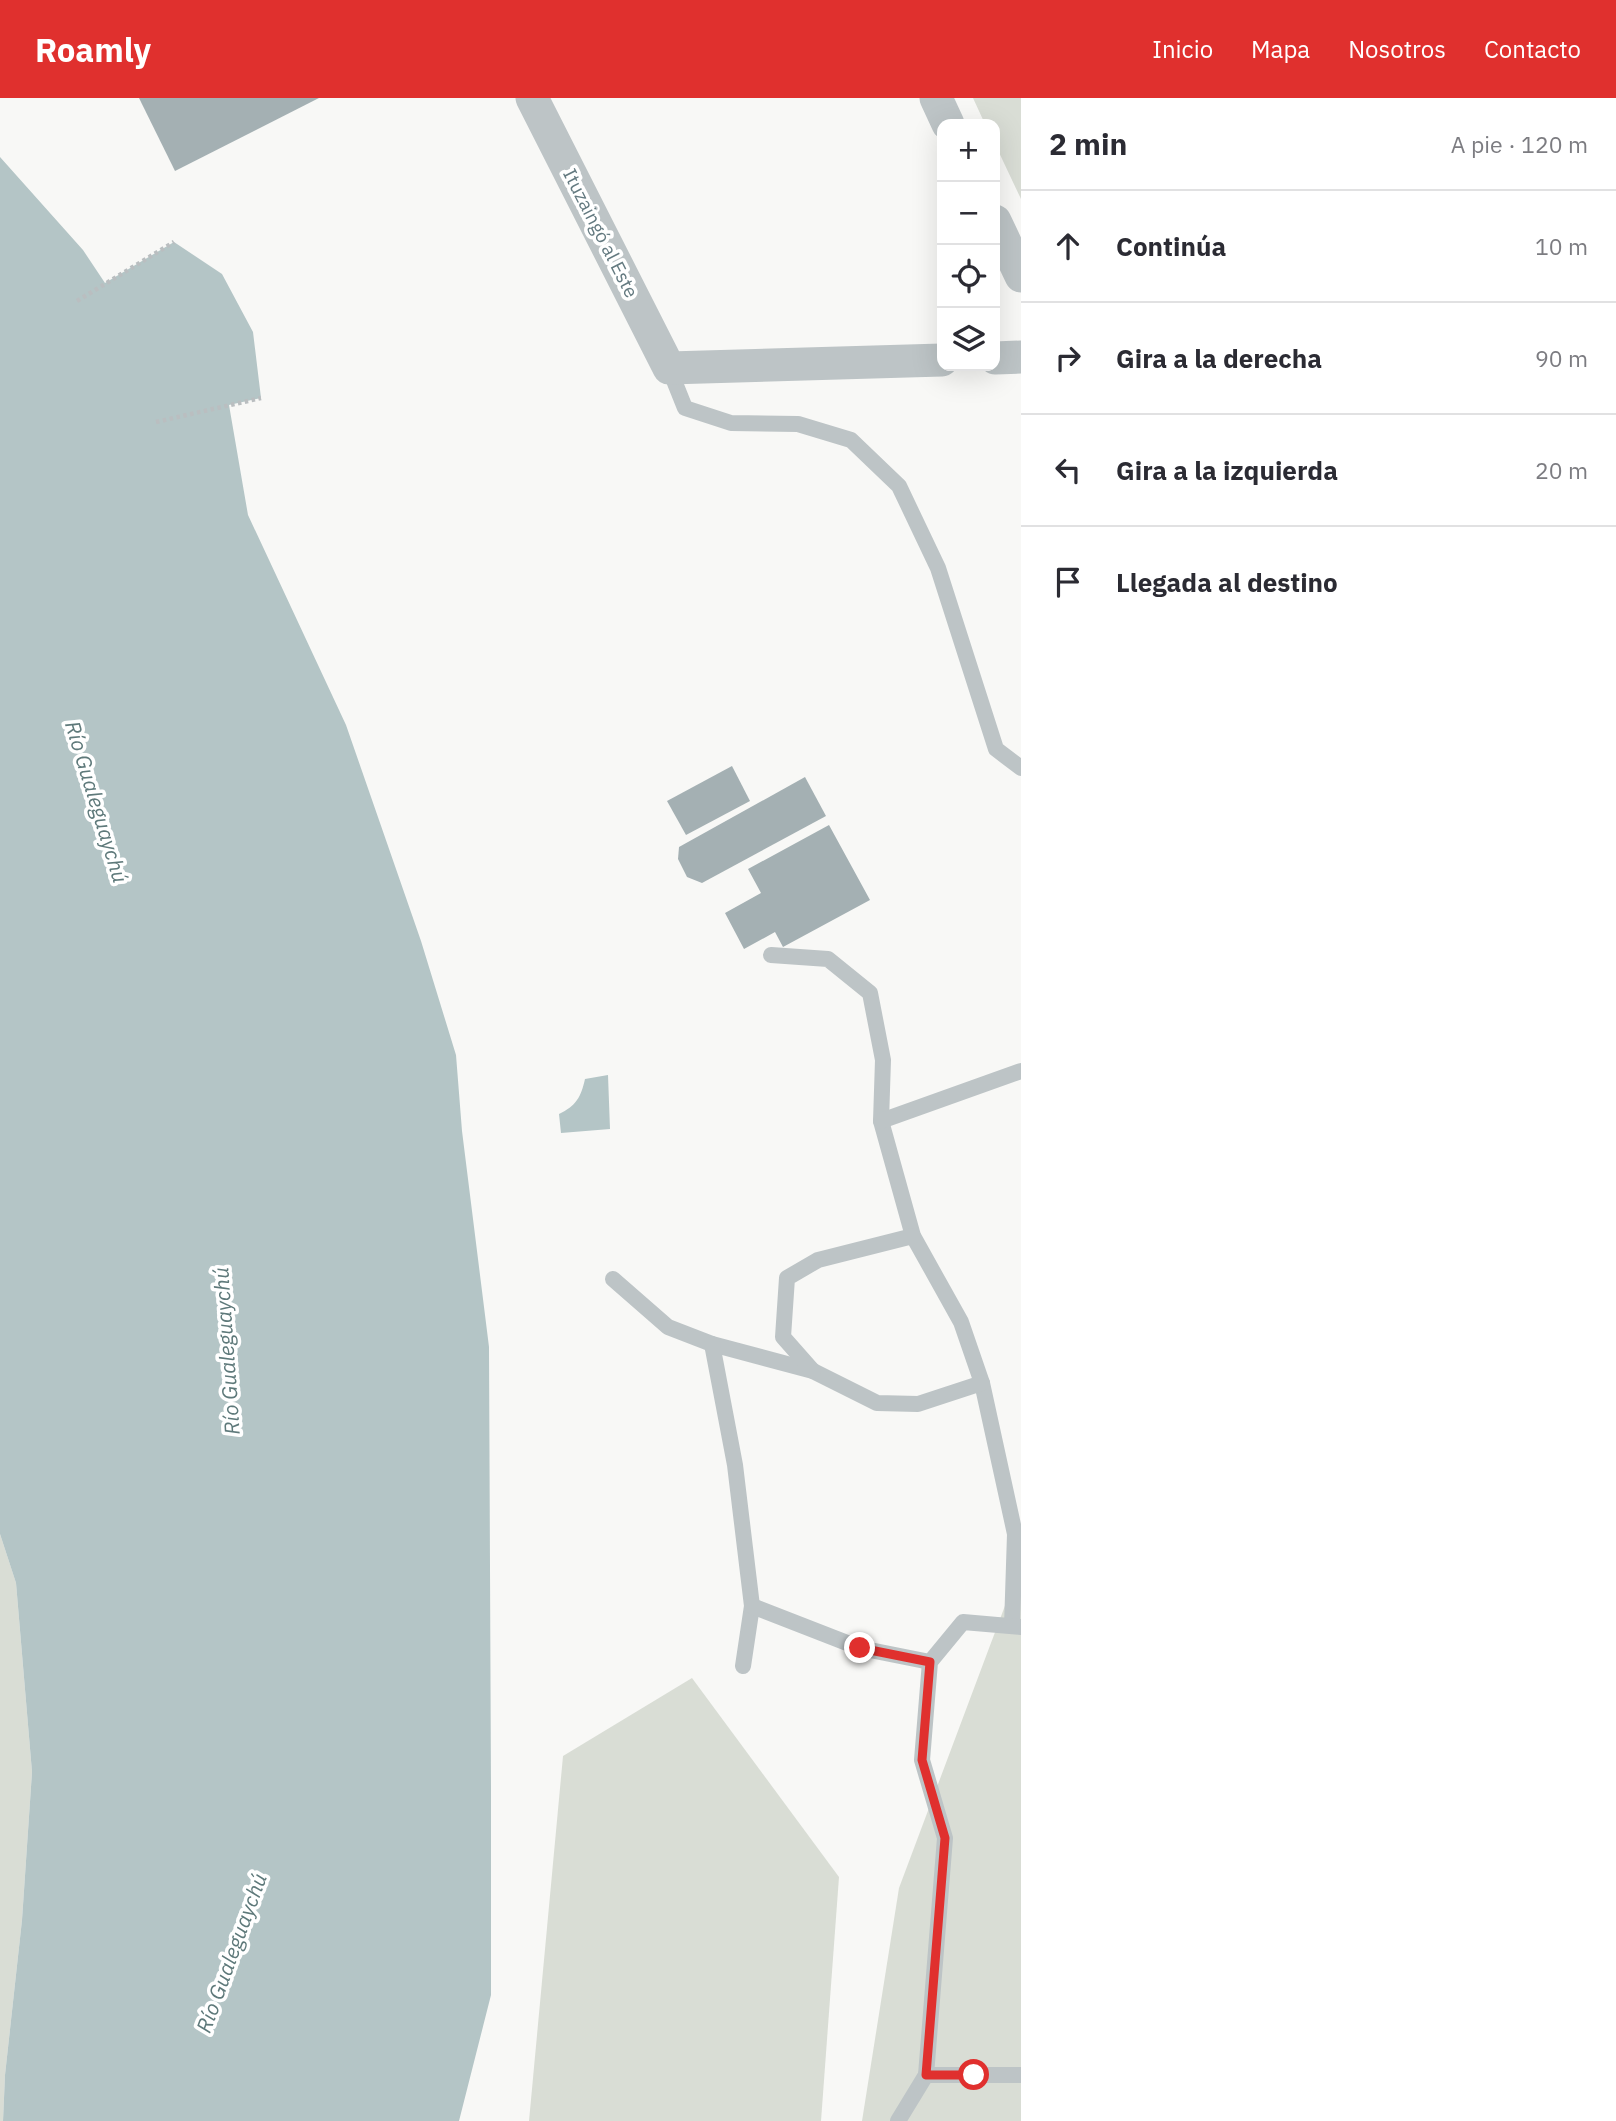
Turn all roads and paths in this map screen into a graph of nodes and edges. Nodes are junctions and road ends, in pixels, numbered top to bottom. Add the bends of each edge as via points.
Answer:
1 (532, 98) edge
2 (936, 98) edge
3 (946, 119) edge
4 (1000, 232) edge
5 (174, 242) dead end
6 (1021, 276) edge
7 (76, 301) dead end
8 (1000, 358) edge
9 (1021, 358) edge
10 (937, 360) edge
11 (669, 368) junction
12 (261, 398) dead end
13 (156, 422) dead end
14 (1021, 768) edge
15 (771, 956) dead end
16 (1021, 1071) edge
17 (881, 1121) junction
18 (913, 1236) junction
19 (613, 1279) dead end
20 (712, 1344) junction
21 (813, 1371) junction
22 (982, 1383) junction
23 (752, 1606) junction
24 (1017, 1626) edge
25 (930, 1662) junction
26 (743, 1666) dead end
27 (926, 2075) junction
28 (1021, 2075) edge
29 (898, 2121) edge

1 - 11 street, Ituzaingó al Este
2 - 3 street
4 - 6 street
5 - 7 path
8 - 9 street
10 - 11 street
11 - 14 lane via 685,408 731,422 798,424 851,440 899,486 938,568 996,749
12 - 13 path
15 - 17 lane via 828,959 870,993 884,1060
16 - 17 lane
17 - 18 lane
18 - 21 lane via 818,1260 787,1278 783,1337
18 - 22 lane via 961,1322
19 - 20 lane via 668,1327
20 - 21 lane
20 - 23 lane via 735,1465
21 - 22 lane via 877,1403 918,1404
22 - 24 lane via 1015,1534
23 - 25 lane via 860,1648
23 - 26 lane
24 - 25 lane via 963,1622
25 - 27 lane via 922,1760 945,1838
27 - 28 lane
27 - 29 lane

